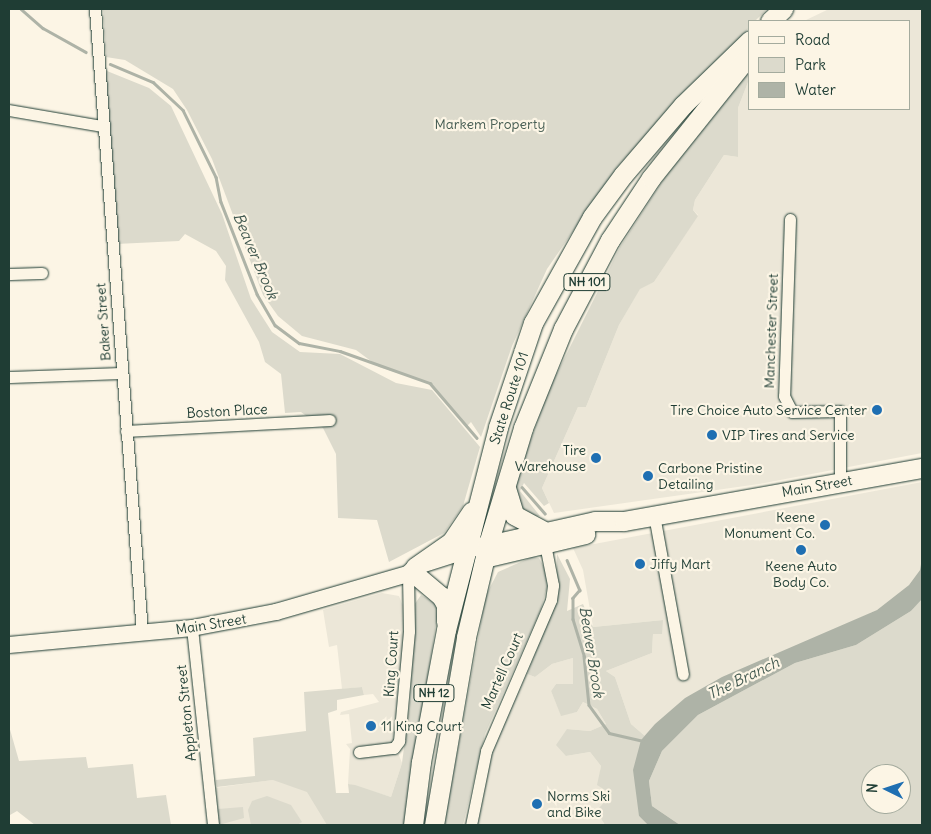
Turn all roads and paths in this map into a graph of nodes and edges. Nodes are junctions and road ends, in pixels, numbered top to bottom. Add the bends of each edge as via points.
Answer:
1 (95, 9) edge
2 (783, 9) edge
3 (788, 9) edge
4 (771, 20) edge
5 (779, 20) edge
6 (748, 42) edge
7 (748, 56) edge
8 (9, 110) edge
9 (102, 126) junction
10 (790, 219) dead end
11 (42, 272) dead end
12 (9, 274) edge
13 (122, 373) junction
14 (9, 377) edge
15 (330, 420) dead end
16 (126, 431) junction
17 (918, 469) edge
18 (508, 478) junction
19 (840, 482) junction
20 (484, 485) junction
21 (654, 515) junction
22 (544, 538) junction
23 (476, 554) junction
24 (414, 572) junction
25 (192, 628) junction
26 (446, 630) junction
27 (142, 633) junction
28 (9, 645) edge
29 (683, 674) dead end
30 (359, 752) dead end
31 (213, 825) edge
32 (413, 825) edge
33 (434, 825) edge
34 (471, 825) edge

1 - 9 street, Baker Street
2 - 4 highway
3 - 5 highway
6 - 20 highway, State Route 101 / NH 101 via 670,119 592,218 533,323 498,427
7 - 18 highway, State Route 101 / NH 101 via 696,118 610,240 563,329
8 - 9 street
9 - 13 street, Baker Street
10 - 19 street, Manchester Street via 784,396 792,412 840,411
11 - 12 street
13 - 14 street
13 - 16 street, Baker Street
15 - 16 street, Boston Place
16 - 27 street, Baker Street
17 - 19 highway, Main Street
18 - 22 highway via 506,489 514,515
18 - 23 highway, State Route 101 / NH 101
19 - 21 highway, Main Street
20 - 23 highway, State Route 101 / NH 101
20 - 24 highway via 467,522 451,542
21 - 22 highway, Main Street via 624,521 596,521
21 - 29 street
22 - 23 highway, Main Street
22 - 34 street, Martell Court via 553,585 551,600 492,733 478,777
23 - 24 main road, Main Street
23 - 26 highway, State Route 101 / NH 12
23 - 33 highway, State Route 101 / NH 12 via 466,637
24 - 25 main road, Main Street via 276,612
24 - 26 highway via 446,605
24 - 30 street, King Court via 399,741 394,748
25 - 27 main road, Main Street
25 - 31 street, Appleton Street
26 - 32 highway, State Route 101 / NH 12 via 421,762
27 - 28 main road, Main Street

